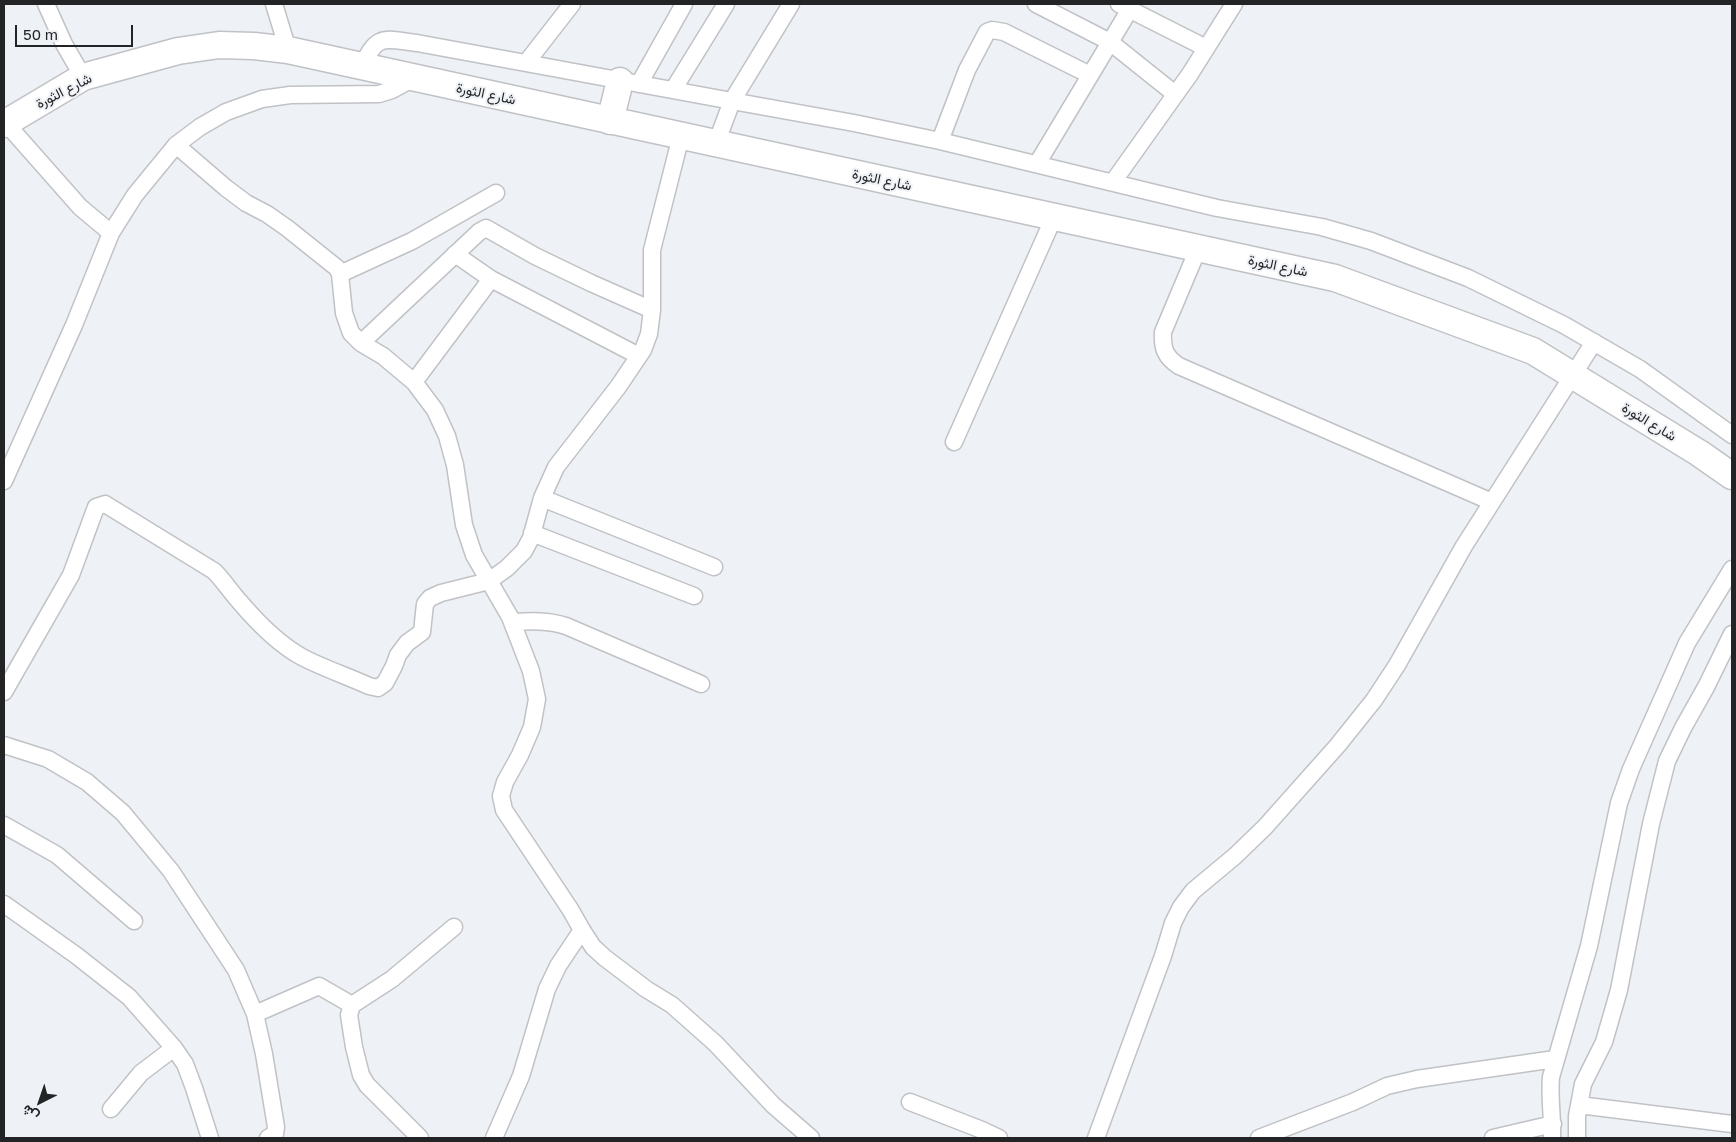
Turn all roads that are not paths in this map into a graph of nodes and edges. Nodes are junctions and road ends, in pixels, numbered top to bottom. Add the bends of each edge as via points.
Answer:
1 (46, 4) edge
2 (274, 4) edge
3 (684, 4) edge
4 (726, 4) edge
5 (791, 4) edge
6 (1036, 4) edge
7 (1234, 4) edge
8 (1124, 6) edge
9 (564, 7) edge
10 (1110, 42) junction
11 (1206, 48) junction
12 (288, 50) junction
13 (526, 63) junction
14 (362, 66) junction
15 (1090, 75) junction
16 (83, 78) junction
17 (414, 78) junction
18 (630, 82) junction
19 (674, 90) junction
20 (1175, 94) junction
21 (732, 101) junction
22 (610, 121) junction
23 (4, 122) edge
24 (681, 136) junction
25 (940, 142) junction
26 (716, 144) junction
27 (176, 145) junction
28 (1037, 164) junction
29 (1113, 182) junction
30 (496, 192) dead end
31 (1054, 217) junction
32 (111, 233) junction
33 (1198, 249) junction
34 (456, 254) junction
35 (340, 274) junction
36 (491, 279) junction
37 (652, 310) junction
38 (1594, 342) junction
39 (361, 344) junction
40 (639, 356) junction
41 (1573, 376) junction
42 (414, 382) junction
43 (1732, 435) edge
44 (954, 442) dead end
45 (9, 456) edge
46 (1732, 476) edge
47 (4, 481) edge
48 (542, 498) junction
49 (1492, 502) junction
50 (532, 533) junction
51 (714, 567) dead end
52 (1732, 569) edge
53 (489, 582) junction
54 (694, 596) dead end
55 (512, 622) junction
56 (1732, 634) edge
57 (701, 684) dead end
58 (4, 692) edge
59 (4, 745) edge
60 (4, 825) edge
61 (4, 904) edge
62 (134, 921) dead end
63 (454, 927) dead end
64 (582, 930) junction
65 (352, 1006) junction
66 (255, 1014) junction
67 (174, 1048) junction
68 (1555, 1059) junction
69 (910, 1102) dead end
70 (1579, 1105) junction
71 (111, 1109) dead end
72 (1732, 1124) edge
73 (1552, 1131) edge
74 (210, 1138) edge
75 (268, 1138) edge
76 (420, 1138) edge
77 (494, 1138) edge
78 (810, 1138) edge
79 (999, 1138) edge
80 (1096, 1138) edge
81 (1259, 1138) edge
82 (1493, 1138) edge
83 (1576, 1138) edge

1 - 16 street
2 - 12 street
3 - 18 street
4 - 19 street
5 - 21 street
6 - 10 street
7 - 11 street
8 - 10 street
8 - 11 street
9 - 13 street
10 - 15 street
10 - 20 street
11 - 20 street
12 - 14 main road, شارع الثورة
12 - 16 main road, شارع الثورة via 219,45 178,51
13 - 14 street via 385,39 374,45
13 - 18 street
14 - 17 main road, شارع الثورة
15 - 25 street via 1004,32 987,32 966,70
15 - 28 street
16 - 23 main road, شارع الثورة
17 - 22 main road, شارع الثورة
17 - 27 street via 380,94 290,94 262,99 226,112
18 - 19 street
18 - 22 main road
19 - 21 street
20 - 29 street
21 - 25 street
21 - 26 street
22 - 24 main road, شارع الثورة
23 - 32 street via 80,207
24 - 26 main road, شارع الثورة
24 - 37 street via 652,250
25 - 28 street
26 - 31 main road, شارع الثورة
27 - 32 street via 135,195
27 - 35 street via 226,188 287,228 337,268
28 - 29 street
29 - 38 street via 1217,208 1322,227 1371,240 1468,278
30 - 35 street via 412,241
31 - 33 main road, شارع الثورة
31 - 44 street
32 - 45 street via 74,325
33 - 41 main road, شارع الثورة via 1335,278 1533,351
33 - 49 street via 1163,332 1162,345 1170,361
34 - 36 street
34 - 37 street via 486,228 535,256
34 - 39 street
35 - 39 street via 344,313 351,333
36 - 40 street
36 - 42 street
37 - 40 street via 649,334
38 - 41 street
38 - 43 street via 1640,369
39 - 42 street via 383,356
40 - 48 street via 556,467
41 - 46 main road, شارع الثورة
41 - 49 street
42 - 53 street via 435,410 448,436 464,526 474,556
45 - 47 street
48 - 50 street
48 - 51 street
49 - 80 street via 1398,665 1374,700 1265,826 1193,891 1182,907 1173,923
50 - 53 street via 520,556
50 - 54 street
52 - 68 street via 1687,643 1631,769 1619,803 1589,946
53 - 55 street
53 - 58 street via 430,598 423,610 422,632 407,643 385,683 378,688 301,656 276,638 214,571 101,504 96,507 71,575
55 - 57 street via 554,622
55 - 64 street via 531,670 537,699 532,727 505,782 501,796 504,810
56 - 70 street via 1667,761 1651,824 1619,990 1604,1042 1583,1084
59 - 66 street via 48,758 87,782 123,813 171,871 215,936 236,970
60 - 62 street via 57,855
61 - 67 street via 129,998
63 - 65 street via 408,967
64 - 77 street via 547,989 521,1076
64 - 78 street via 605,958 672,1005 716,1044 773,1105
65 - 66 street via 319,986
65 - 76 street via 349,1015 361,1075
66 - 75 street via 276,1127 275,1134
67 - 71 street via 141,1073
67 - 74 street via 194,1088
68 - 73 street via 1549,1100
68 - 81 street via 1388,1086
69 - 79 street
70 - 72 street
70 - 83 street
73 - 82 street

